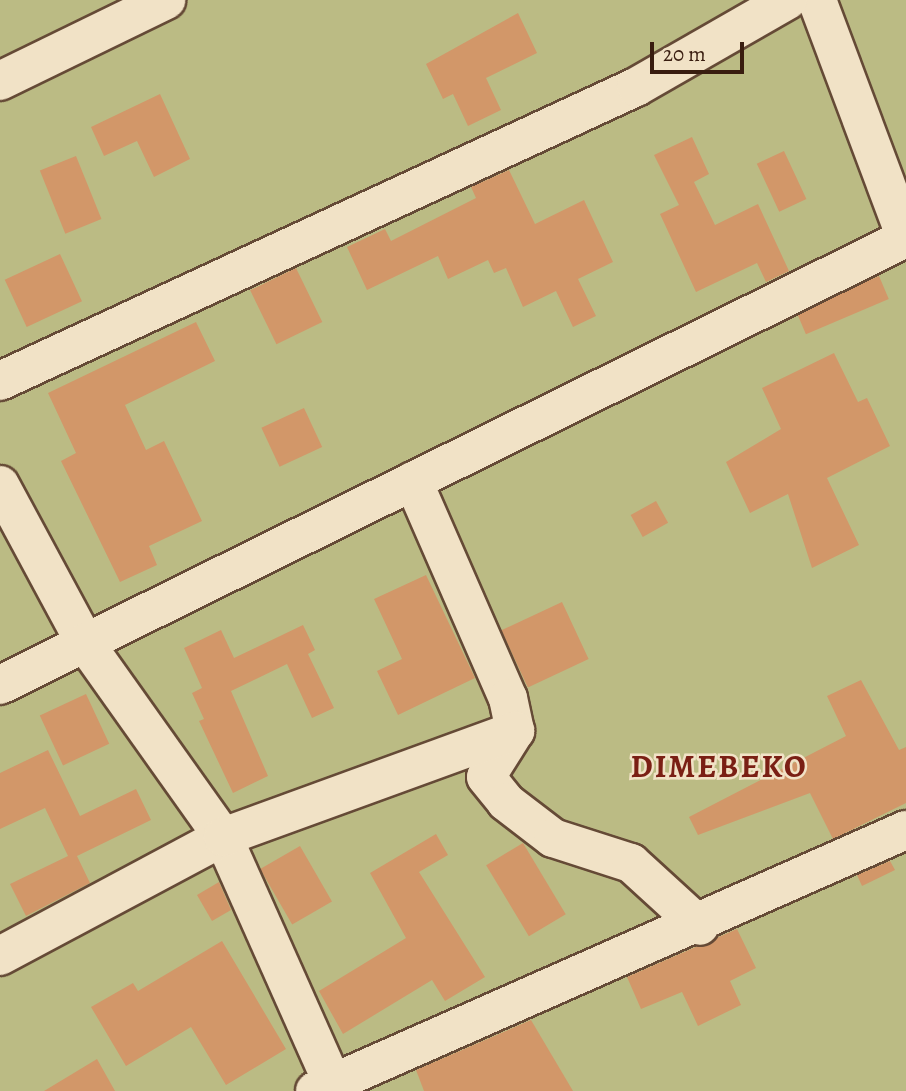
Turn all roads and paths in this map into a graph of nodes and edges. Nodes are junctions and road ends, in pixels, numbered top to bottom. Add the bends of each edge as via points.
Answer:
1 (166, 0) edge
2 (788, 0) edge
3 (817, 0) edge
4 (0, 81) edge
5 (906, 238) edge
6 (0, 381) edge
7 (413, 481) junction
8 (0, 485) edge
9 (85, 643) junction
10 (0, 685) edge
11 (515, 730) junction
12 (906, 830) edge
13 (223, 837) junction
14 (700, 926) junction
15 (0, 956) edge
16 (328, 1088) edge

1 - 4 street
2 - 6 street via 636,87
3 - 5 street
5 - 7 street
7 - 9 street
7 - 11 street via 508,698
8 - 9 street
9 - 10 street
9 - 13 street
11 - 13 street
11 - 14 street via 485,777 506,802 553,838 631,863
12 - 14 street
13 - 15 street
13 - 16 street
14 - 16 street

